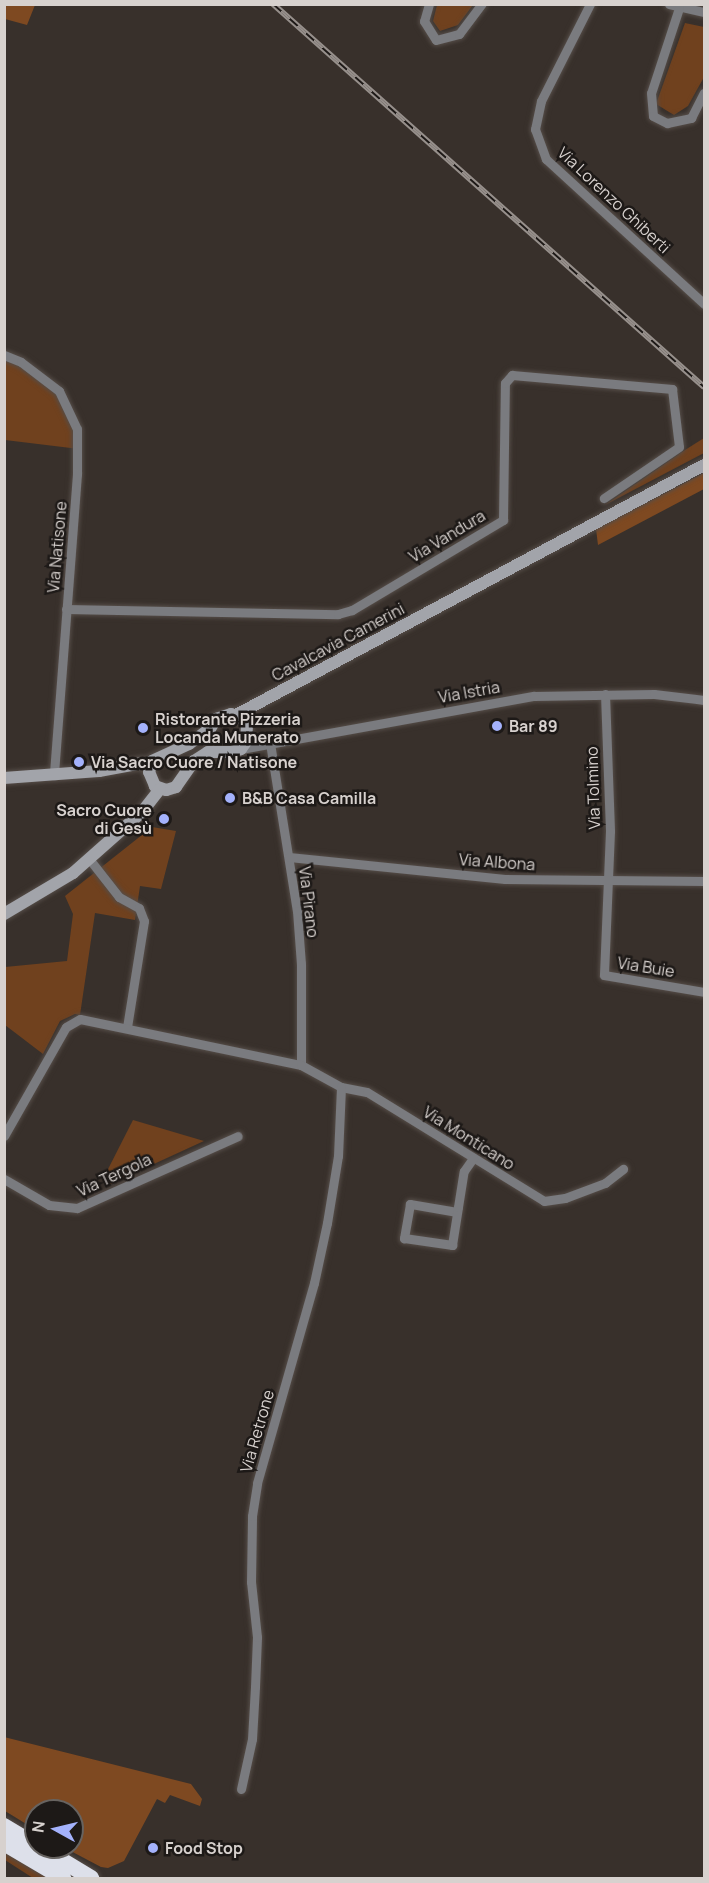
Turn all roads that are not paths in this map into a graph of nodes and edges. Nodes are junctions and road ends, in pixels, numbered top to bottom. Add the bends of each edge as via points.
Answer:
1 (429, 4) edge
2 (482, 4) edge
3 (590, 4) edge
4 (669, 4) edge
5 (679, 8) junction
6 (705, 12) edge
7 (705, 93) edge
8 (705, 304) edge
9 (4, 355) edge
10 (705, 465) edge
11 (604, 498) dead end
12 (66, 609) junction
13 (605, 694) junction
14 (705, 700) edge
15 (236, 715) junction
16 (210, 729) junction
17 (270, 744) junction
18 (241, 749) junction
19 (221, 750) junction
20 (168, 754) junction
21 (150, 766) junction
22 (185, 774) junction
23 (54, 775) junction
24 (4, 778) edge
25 (160, 789) junction
26 (289, 857) junction
27 (90, 860) junction
28 (705, 880) edge
29 (608, 881) junction
30 (4, 914) edge
31 (705, 992) edge
32 (127, 1027) junction
33 (301, 1065) junction
34 (341, 1087) junction
35 (4, 1136) edge
36 (238, 1136) dead end
37 (473, 1158) junction
38 (623, 1169) dead end
39 (4, 1179) edge
40 (457, 1212) junction
41 (241, 1789) dead end
42 (4, 1826) edge
43 (24, 1838) edge
44 (4, 1843) edge
45 (60, 1859) edge
46 (63, 1878) edge
47 (91, 1878) edge

1 - 2 street via 424,21 436,40 459,34
3 - 8 street, Via Lorenzo Ghiberti via 541,101 535,129 546,159
4 - 5 street
5 - 6 street
5 - 7 street via 651,93 653,116 667,123 691,118
9 - 12 street, Via Natisone via 21,362 59,391 77,429
10 - 15 main road, Cavalcavia Camerini
11 - 12 street, Via Vandura via 679,447 672,389 512,375 505,383 503,520 352,609 338,614
12 - 23 street, Via Natisone
13 - 14 street, Via Istria
13 - 17 street, Via Istria via 554,694 491,702
13 - 29 street, Via Tolmino
15 - 16 main road via 220,716
15 - 18 main road via 247,726 246,742
16 - 19 main road via 212,741
16 - 20 main road
17 - 18 street, Via Istria
17 - 26 street, Via Pirano
18 - 19 main road
19 - 22 main road via 208,752 194,761
20 - 21 main road via 157,756
20 - 22 main road via 181,760
21 - 23 main road
21 - 25 main road via 149,777
22 - 25 main road via 176,787
23 - 24 main road
25 - 27 main road via 142,812
26 - 29 street, Via Albona via 505,879
26 - 33 street, Via Pirano via 301,964
27 - 30 main road
27 - 32 street via 119,897 139,908 144,921
28 - 29 street, Via Albona
29 - 31 street, Via Buie via 604,975
32 - 33 street
32 - 35 street via 80,1019 66,1027
33 - 34 street, Via Monticano
34 - 37 street, Via Monticano via 367,1092
34 - 41 street, Via Retrone via 338,1156 327,1223 257,1483 252,1516 255,1687 252,1739
36 - 39 street, Via Tergola via 77,1208 49,1205
37 - 38 street, Via Monticano via 544,1202 605,1183
37 - 40 street via 464,1171
40 - 40 street via 452,1245 404,1238 410,1204
42 - 43 highway
44 - 46 highway
45 - 47 highway

